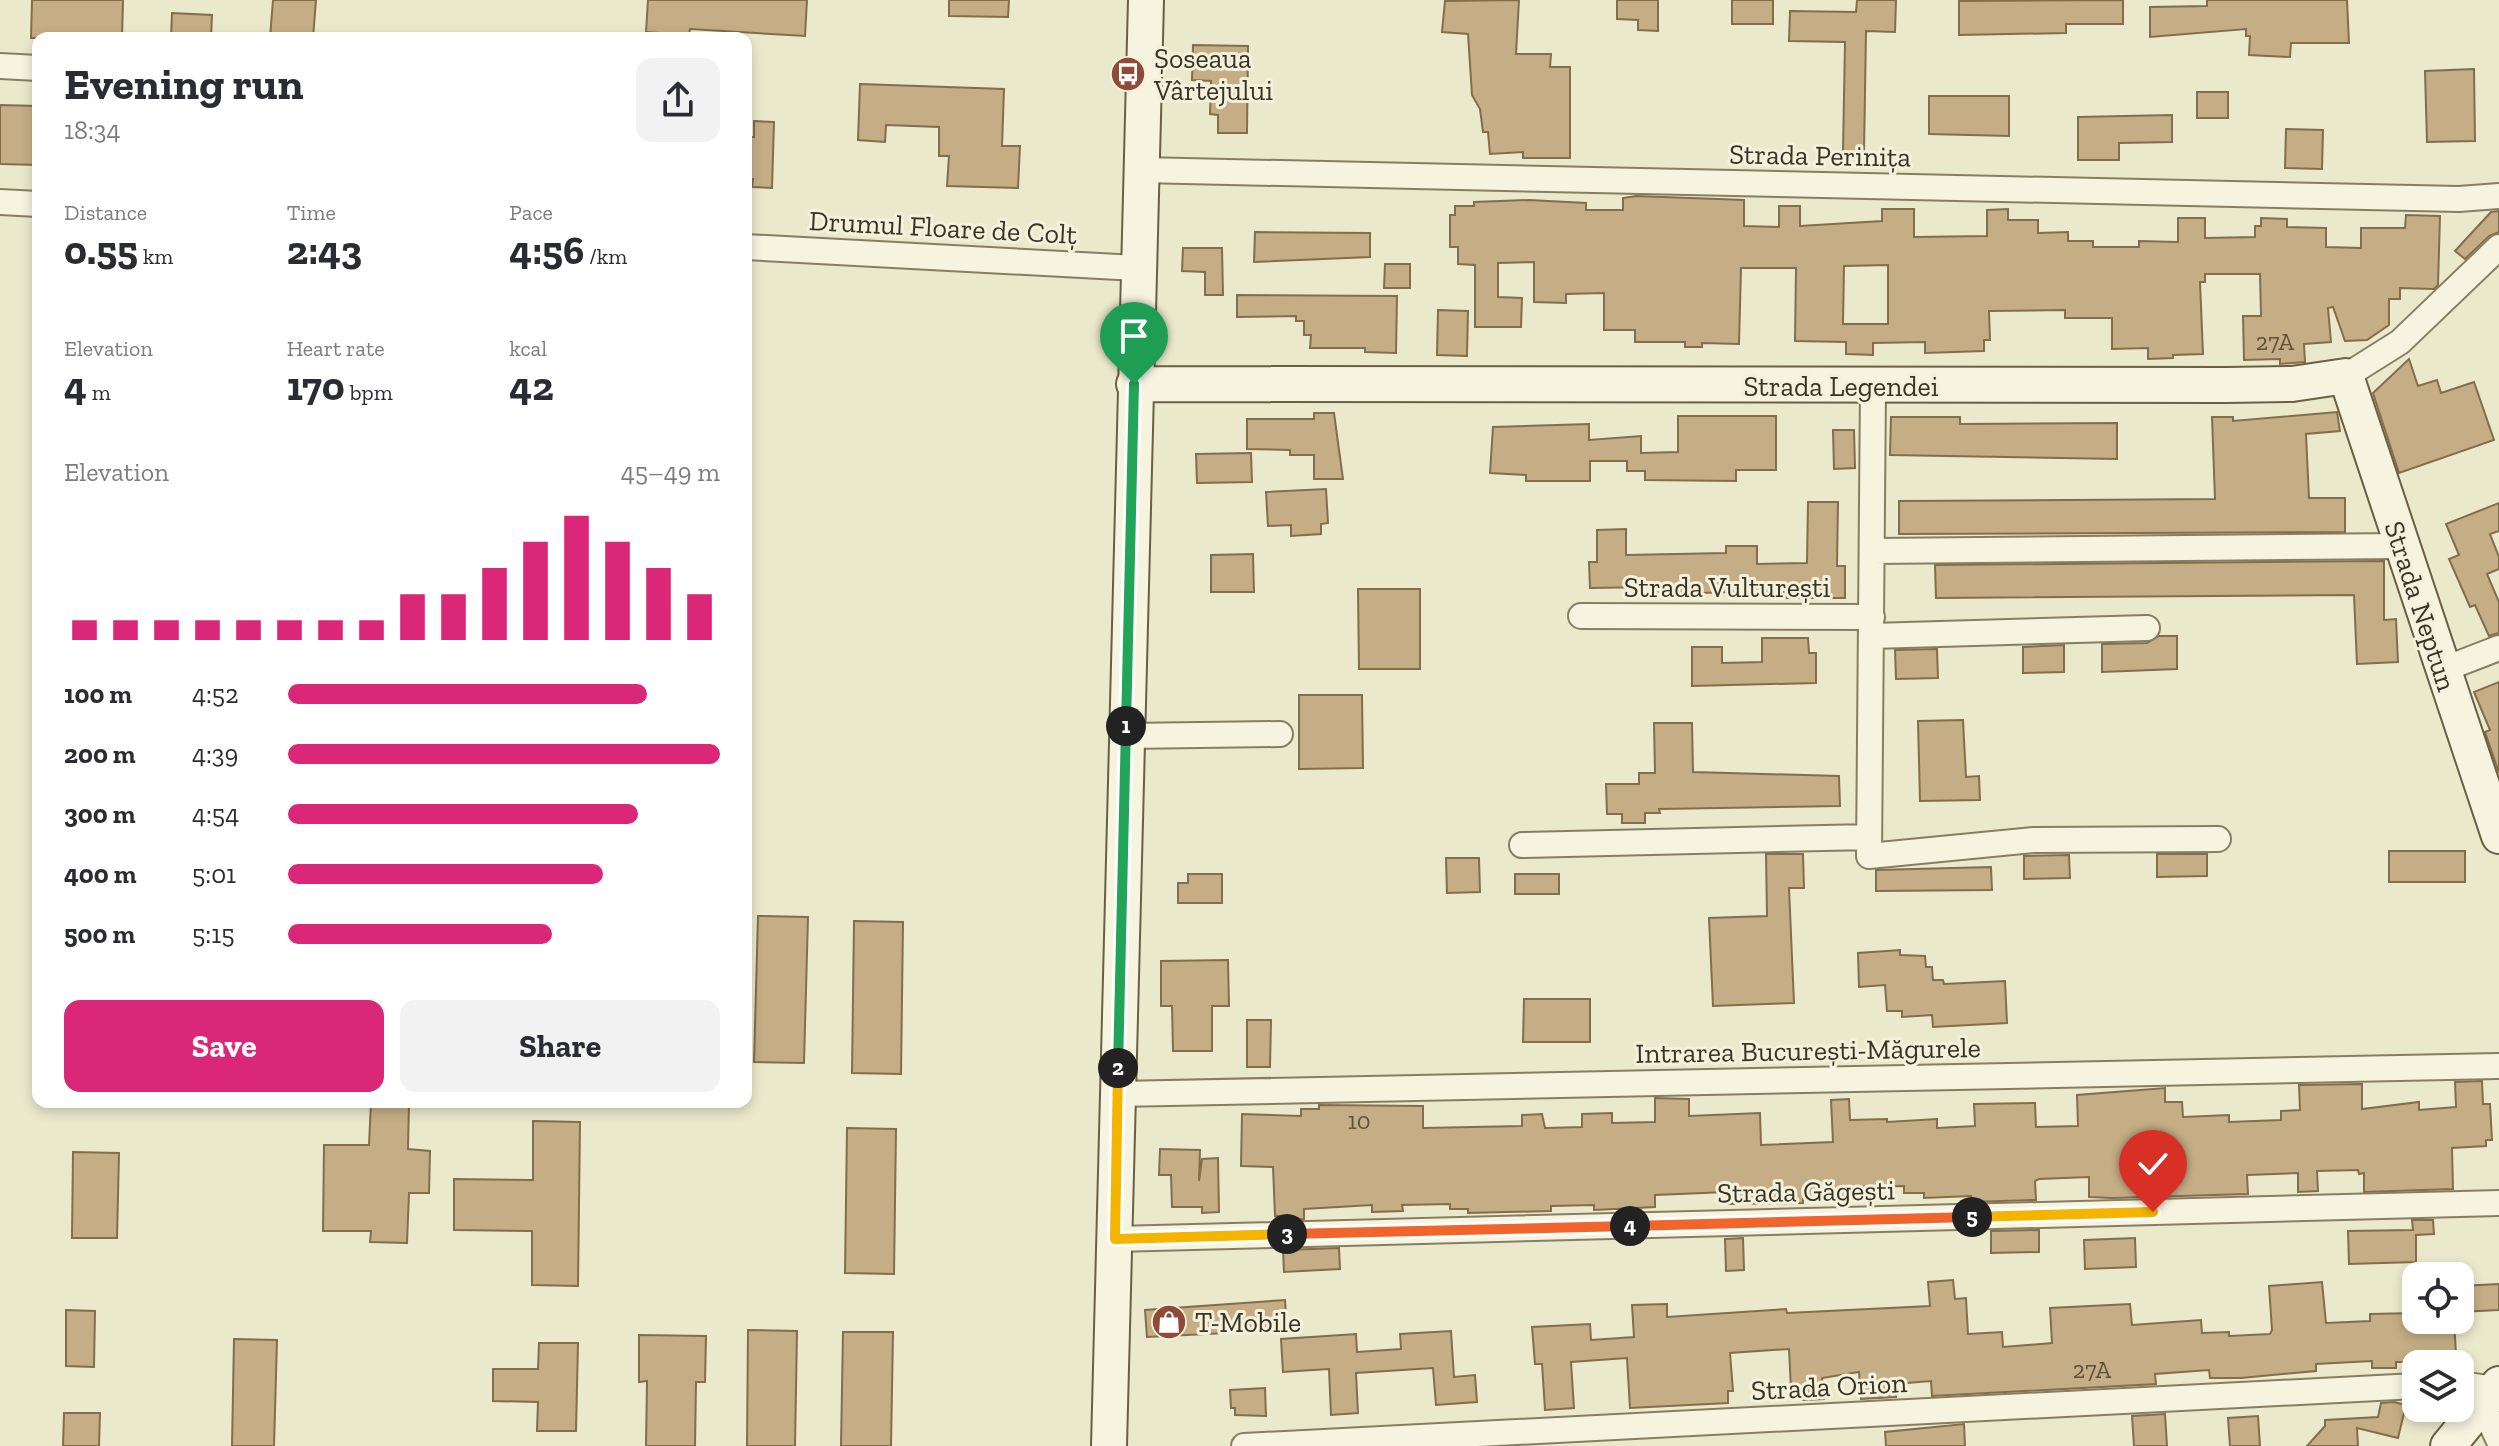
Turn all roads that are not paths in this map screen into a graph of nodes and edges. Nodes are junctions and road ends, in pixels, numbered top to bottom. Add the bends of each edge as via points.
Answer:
1 (1146, 0) edge
2 (0, 66) edge
3 (32, 68) edge
4 (1141, 170) junction
5 (2499, 196) edge
6 (0, 202) edge
7 (32, 204) edge
8 (752, 247) edge
9 (2499, 247) edge
10 (1137, 268) junction
11 (2346, 376) junction
12 (1134, 384) junction
13 (1873, 386) junction
14 (2401, 546) junction
15 (1873, 551) junction
16 (1581, 616) dead end
17 (1872, 626) junction
18 (2147, 628) dead end
19 (2499, 648) edge
20 (2442, 670) junction
21 (1280, 734) dead end
22 (1126, 736) junction
23 (2499, 836) edge
24 (2218, 839) dead end
25 (1522, 845) dead end
26 (1869, 846) junction
27 (2499, 1066) edge
28 (1118, 1094) junction
29 (2499, 1203) edge
30 (1115, 1239) junction
31 (2402, 1387) edge
32 (2484, 1390) edge
33 (2499, 1441) edge
34 (1109, 1446) edge
35 (1244, 1446) edge
36 (2448, 1446) edge

1 - 4 street
2 - 3 street
4 - 5 street, Strada Perinița via 2443,199
4 - 10 street
6 - 7 street
8 - 10 street, Drumul Floare de Colț
9 - 11 street, Strada Legendei via 2410,333
10 - 12 street
11 - 13 street, Strada Legendei via 2269,385
11 - 14 street, Strada Neptun
12 - 13 street, Strada Legendei
12 - 22 street
13 - 15 street, Strada Vulturești
14 - 15 street
14 - 20 street, Strada Neptun
15 - 17 street, Strada Vulturești
16 - 17 street, Strada Vulturești
17 - 18 street
17 - 26 street, Strada Vulturești
19 - 20 street
20 - 23 street, Strada Neptun
21 - 22 street
22 - 28 street
24 - 26 street
25 - 26 street
27 - 28 street, Intrarea București-Măgurele
28 - 30 street
29 - 30 street, Strada Găgești
30 - 34 street
31 - 35 street, Strada Orion
32 - 33 street
32 - 36 street

